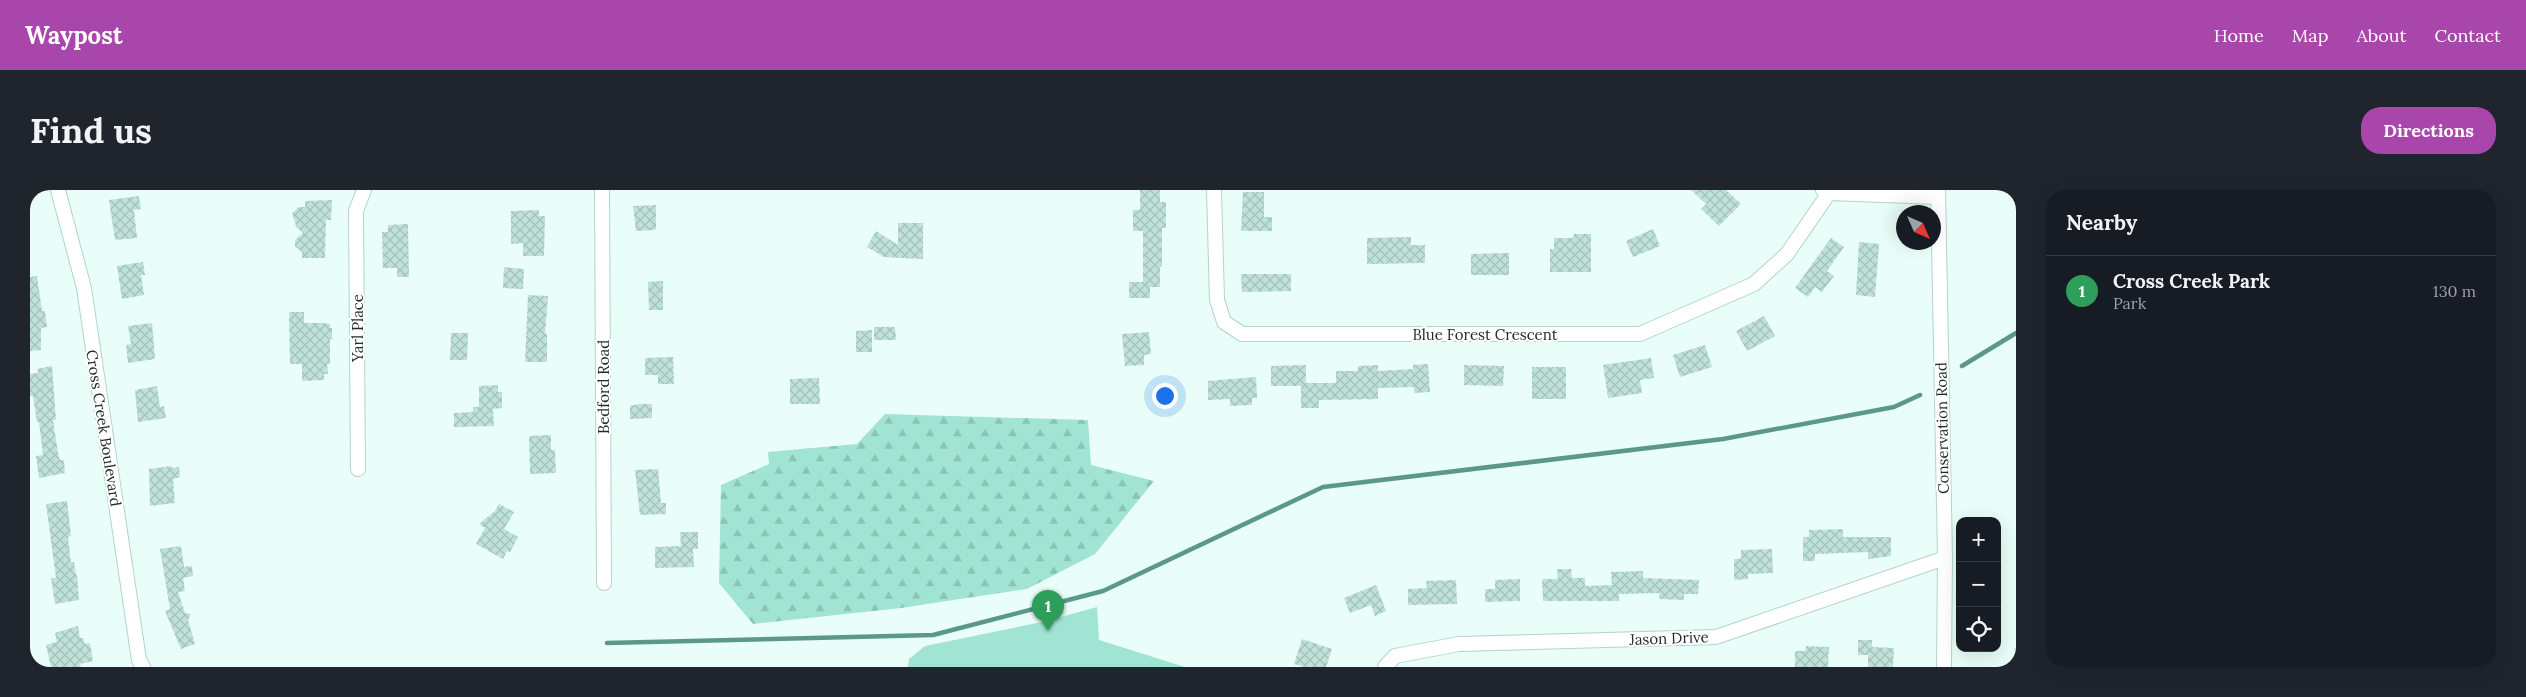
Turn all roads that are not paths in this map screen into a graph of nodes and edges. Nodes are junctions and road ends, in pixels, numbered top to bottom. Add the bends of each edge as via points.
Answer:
1 (58, 190) edge
2 (364, 190) edge
3 (602, 190) edge
4 (1214, 190) edge
5 (1826, 191) edge
6 (1938, 193) edge
7 (358, 469) dead end
8 (1945, 558) junction
9 (604, 583) dead end
10 (143, 667) edge
11 (1385, 667) edge
12 (1944, 667) edge

1 - 10 street, Cross Creek Boulevard via 84,288 139,660
2 - 7 street, Yarl Place via 356,211
3 - 9 street, Bedford Road
4 - 5 street, Blue Forest Crescent via 1217,300 1224,322 1242,334 1640,334 1754,284 1787,254
5 - 6 street
6 - 8 street, Conservation Road
8 - 11 street, Jason Drive via 1716,637 1459,644 1396,656
8 - 12 street, Conservation Road

